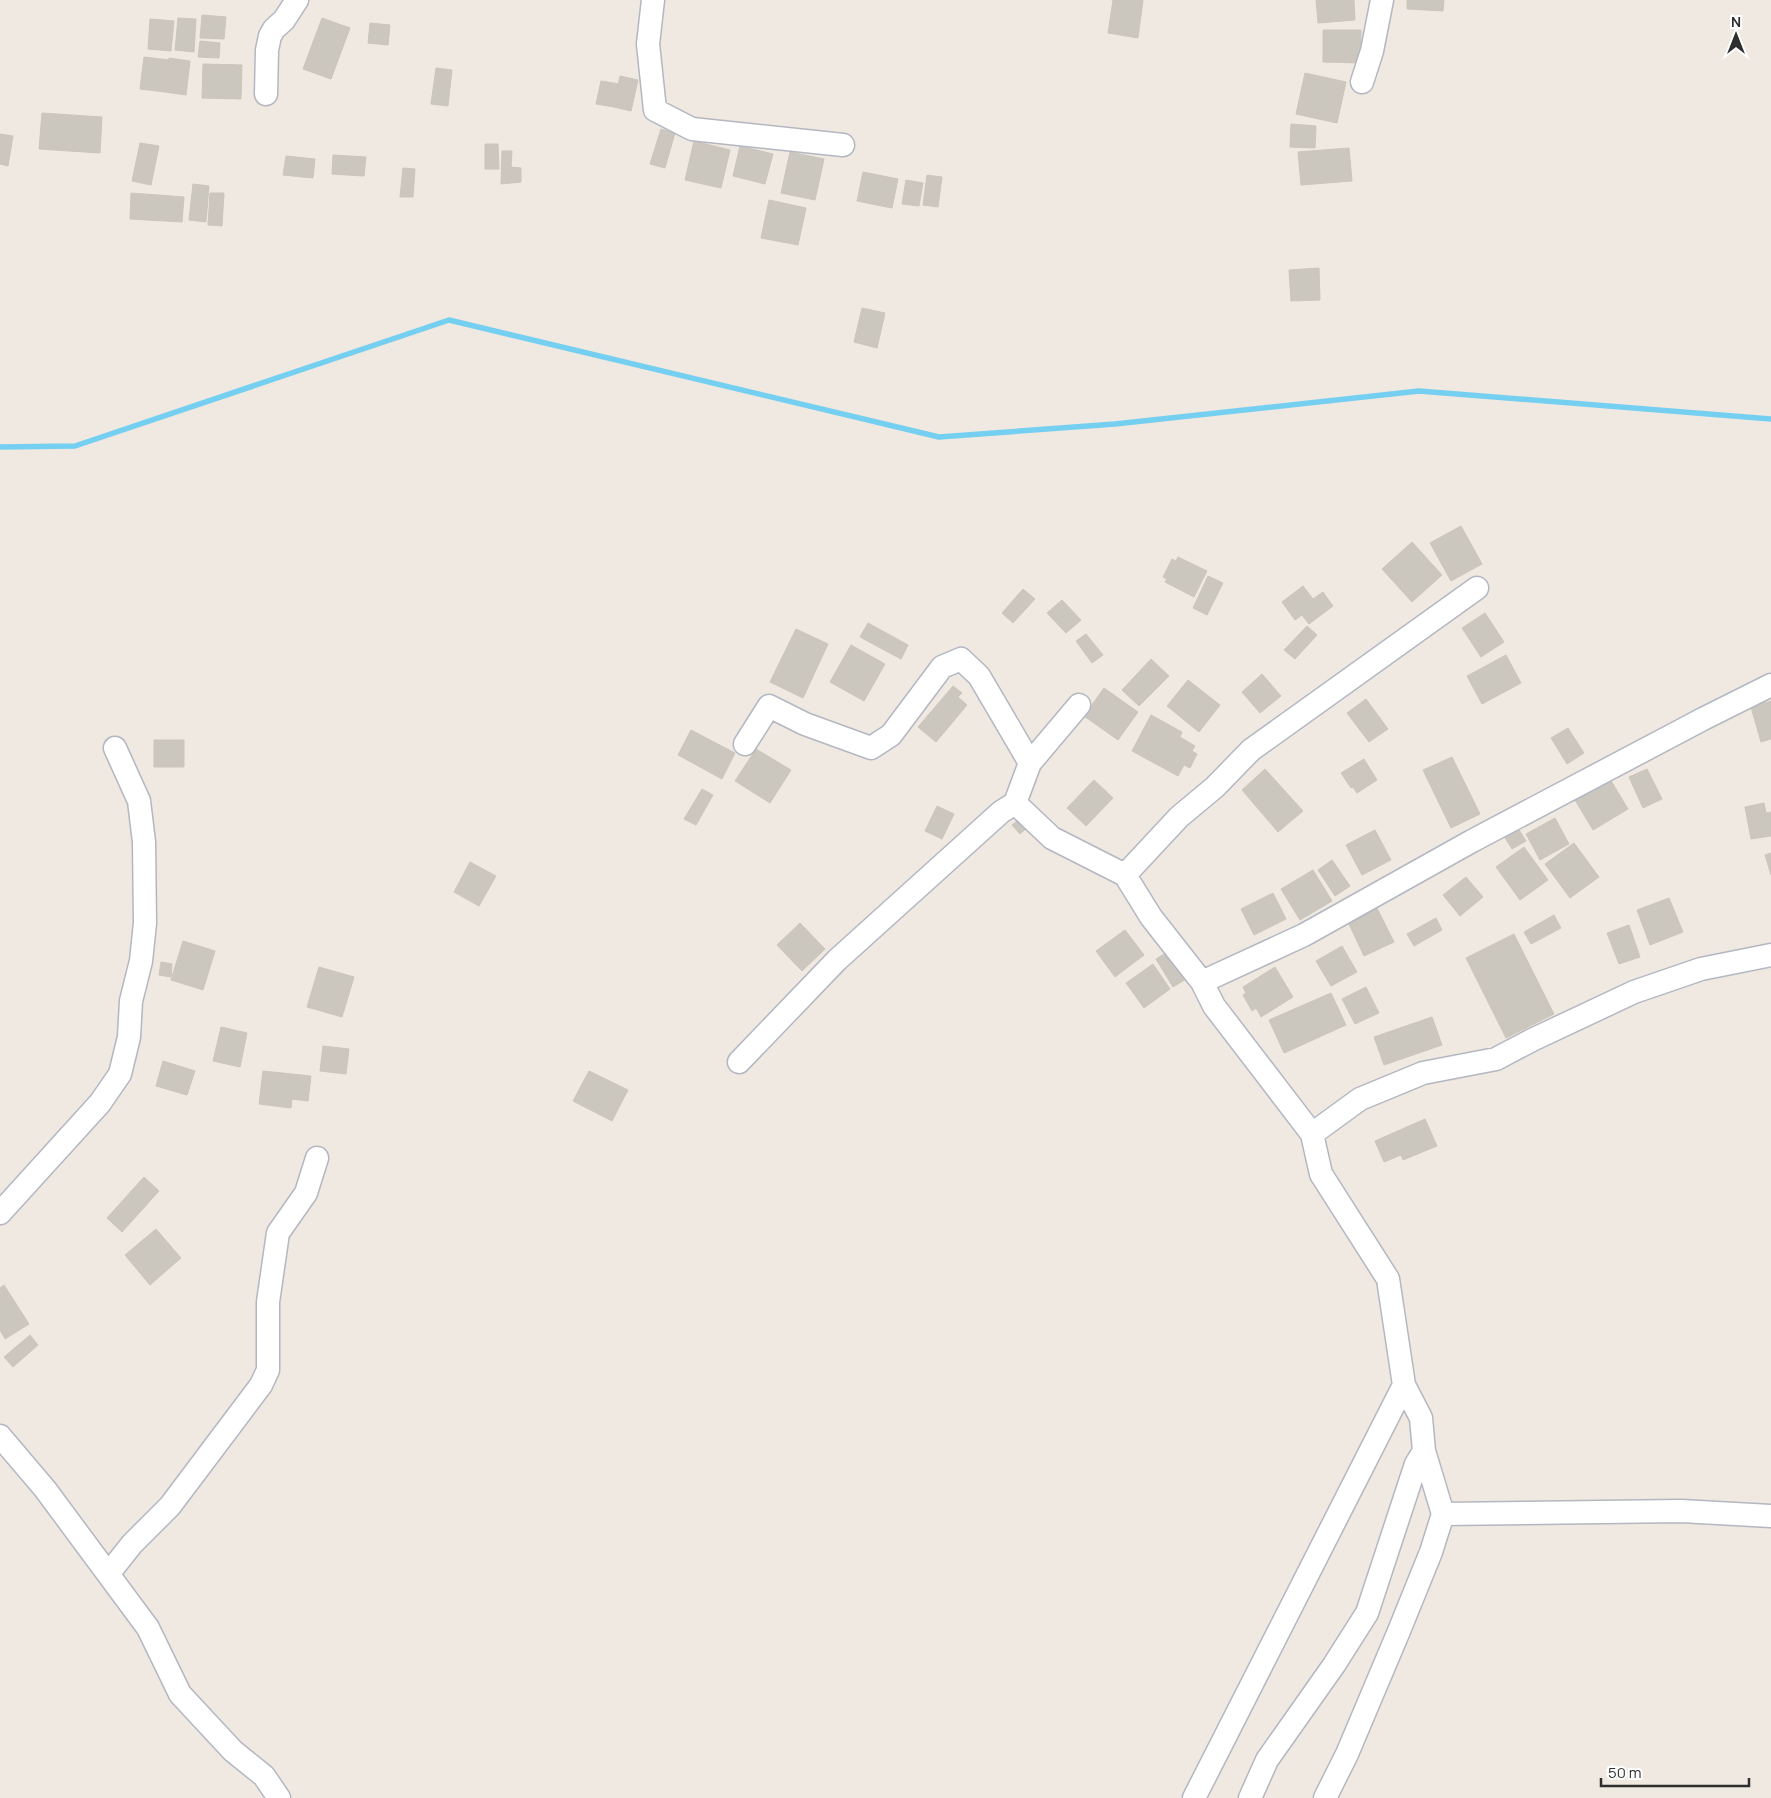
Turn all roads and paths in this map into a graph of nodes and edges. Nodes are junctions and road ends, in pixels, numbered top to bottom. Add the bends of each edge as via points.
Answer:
1 (297, 0) edge
2 (653, 0) edge
3 (1382, 0) edge
4 (1362, 82) dead end
5 (266, 94) dead end
6 (843, 145) dead end
7 (1477, 588) dead end
8 (1771, 685) edge
9 (1079, 705) dead end
10 (745, 744) dead end
11 (115, 748) dead end
12 (1030, 763) junction
13 (1015, 804) junction
14 (1125, 876) junction
15 (1771, 955) edge
16 (1202, 982) junction
17 (739, 1062) dead end
18 (1312, 1134) junction
19 (317, 1158) dead end
20 (0, 1213) edge
21 (1404, 1385) junction
22 (0, 1436) edge
23 (1424, 1451) junction
24 (1443, 1514) junction
25 (1771, 1516) edge
26 (109, 1573) junction
27 (279, 1798) edge
28 (1194, 1798) edge
29 (1250, 1798) edge
30 (1325, 1798) edge

1 - 5 street via 270,36
2 - 6 street via 648,44 655,110 692,129
3 - 4 street via 1381,17
7 - 14 street via 1251,750 1215,788 1179,817
8 - 16 street via 1480,837 1304,935
9 - 12 street
10 - 12 street via 769,706 805,724 871,748 892,735 942,667 961,660 979,676
11 - 20 street via 139,800 144,842 145,923 120,1074 100,1103
12 - 13 street
13 - 14 street via 1052,838
13 - 17 street via 1001,812 837,960
14 - 16 street via 1151,917
15 - 18 street via 1701,969 1634,992 1496,1059 1422,1073 1360,1099
16 - 18 street via 1214,1006
18 - 21 street via 1321,1174 1388,1279
19 - 26 street via 306,1193 278,1233 268,1302 268,1370 262,1385 170,1506 132,1544
21 - 23 street via 1421,1418
21 - 28 street
22 - 26 street
23 - 24 street
23 - 29 street via 1416,1464 1367,1613 1267,1760
24 - 25 street via 1680,1511
24 - 30 street via 1399,1631
26 - 27 street via 148,1628 180,1694 233,1751 264,1776

